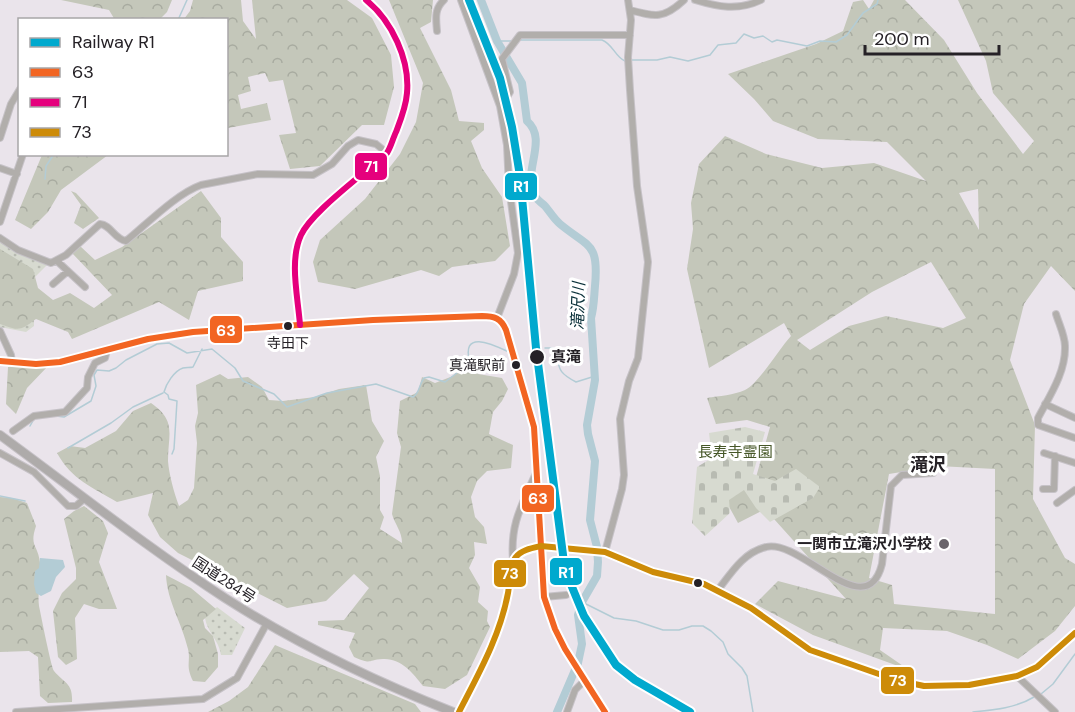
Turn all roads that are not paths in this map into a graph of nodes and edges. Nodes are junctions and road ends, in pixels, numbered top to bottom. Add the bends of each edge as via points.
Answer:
1 (366, 0) edge
2 (444, 0) edge
3 (461, 0) edge
4 (628, 0) edge
5 (684, 0) edge
6 (694, 0) edge
7 (761, 0) edge
8 (630, 10) junction
9 (437, 31) dead end
10 (630, 35) junction
11 (18, 92) edge
12 (505, 128) junction
13 (0, 138) edge
14 (387, 153) junction
15 (22, 156) edge
16 (0, 168) edge
17 (17, 174) junction
18 (0, 222) edge
19 (0, 238) edge
20 (57, 261) junction
21 (68, 271) junction
22 (53, 284) dead end
23 (85, 287) dead end
24 (1056, 314) dead end
25 (497, 318) junction
26 (300, 325) junction
27 (0, 331) edge
28 (107, 350) junction
29 (0, 361) edge
30 (12, 363) junction
31 (1045, 404) junction
32 (1075, 418) edge
33 (12, 431) dead end
34 (0, 435) edge
35 (1075, 438) edge
36 (0, 453) edge
37 (1044, 453) dead end
38 (1055, 456) junction
39 (1075, 462) edge
40 (537, 469) junction
41 (933, 473) dead end
42 (1043, 489) dead end
43 (1075, 490) edge
44 (85, 498) junction
45 (1057, 503) dead end
46 (541, 546) junction
47 (604, 552) junction
48 (513, 562) junction
49 (718, 590) junction
50 (566, 595) dead end
51 (544, 597) junction
52 (267, 623) junction
53 (1075, 633) edge
54 (1017, 676) junction
55 (584, 681) junction
56 (466, 699) tunnel mouth
57 (16, 712) edge
58 (453, 712) edge
59 (567, 712) edge
60 (605, 712) edge
61 (1056, 712) edge

1 - 14 street via 393,33 403,54 407,76 404,113
2 - 9 street via 437,8
3 - 12 street
4 - 8 street
5 - 8 street via 663,15
6 - 7 street via 735,8
8 - 10 street
10 - 12 street via 520,35 502,59 510,92 504,102
10 - 47 street via 628,57 637,186 648,262 638,358 620,419 622,489
11 - 13 street via 10,104
12 - 25 street via 518,253
14 - 20 street via 376,144 358,140 314,175 258,174 193,188 126,241 100,224
14 - 26 street via 329,203 301,234 296,251
15 - 17 street
16 - 17 street
17 - 18 street
19 - 20 street via 48,263
20 - 21 street
21 - 22 street
21 - 23 street
24 - 31 street via 1065,345 1064,356
25 - 26 street
25 - 40 street via 506,330 530,411
26 - 28 street via 166,335
27 - 30 street
28 - 30 street via 49,364
28 - 33 street via 91,370 87,388 65,412 34,416
29 - 30 street
31 - 32 street
31 - 35 street via 1038,425
34 - 44 highway, 国道284号
36 - 44 street via 34,472 68,506 76,506
37 - 38 street
38 - 39 street
38 - 42 street via 1054,489
40 - 46 street
40 - 48 street via 512,533
41 - 49 street via 902,475 891,486 882,564 870,585 859,588 840,582 788,550 768,546 743,559
43 - 45 street
44 - 52 highway, 国道284号
46 - 47 street
46 - 48 street via 516,555
46 - 51 street
47 - 49 street via 653,572
48 - 56 street via 496,638
49 - 54 street via 810,650 896,680 942,687
50 - 51 street
51 - 55 street via 555,629
52 - 57 street via 237,678 203,699
52 - 58 highway, 国道284号 via 340,662
53 - 54 street via 1037,667
54 - 61 street
55 - 59 street via 575,690
55 - 60 street

